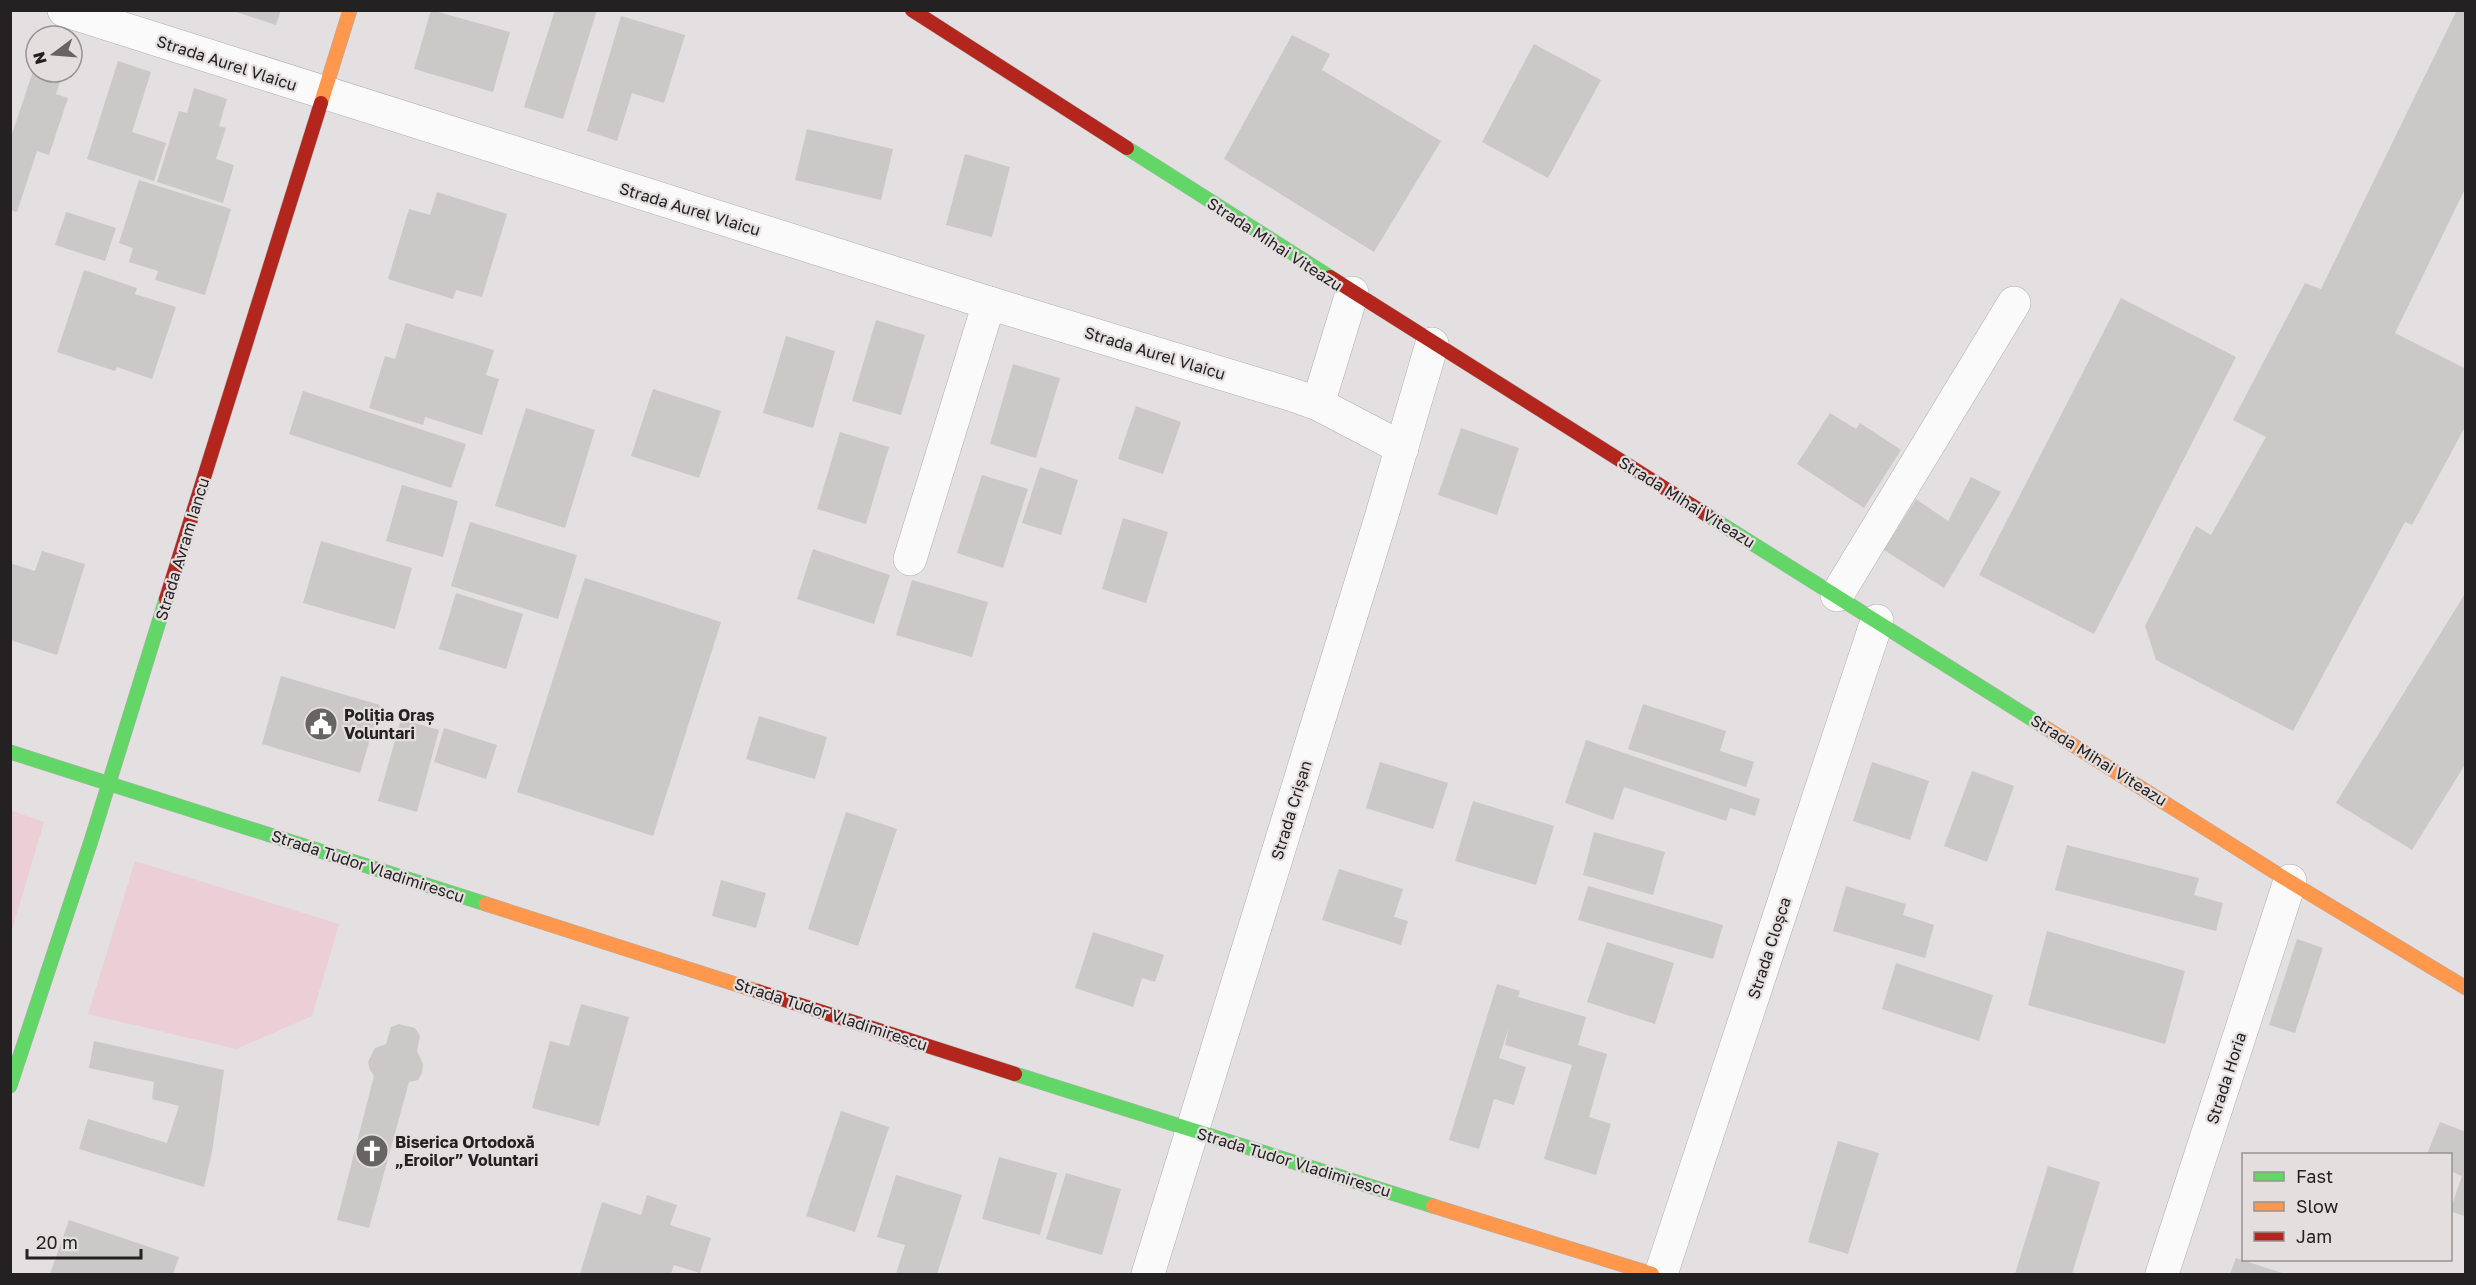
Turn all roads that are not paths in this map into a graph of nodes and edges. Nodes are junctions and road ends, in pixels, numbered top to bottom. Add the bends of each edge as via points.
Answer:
1 (64, 10) edge
2 (350, 10) edge
3 (912, 10) edge
4 (325, 94) junction
5 (1352, 293) junction
6 (989, 303) junction
7 (2014, 303) dead end
8 (1432, 344) junction
9 (1318, 404) junction
10 (1402, 448) junction
11 (910, 559) dead end
12 (1837, 595) junction
13 (1877, 621) junction
14 (10, 752) edge
15 (110, 783) junction
16 (2290, 881) junction
17 (2466, 988) edge
18 (10, 1086) edge
19 (1192, 1130) junction
20 (1148, 1275) edge
21 (1652, 1275) edge
22 (1661, 1275) edge
23 (2162, 1275) edge

1 - 4 street, Strada Aurel Vlaicu
2 - 4 street, Strada Avram Iancu
3 - 5 street, Strada Mihai Viteazu
4 - 6 street, Strada Aurel Vlaicu
4 - 15 street, Strada Avram Iancu
5 - 8 street, Strada Mihai Viteazu
5 - 9 street
6 - 9 street, Strada Aurel Vlaicu
6 - 11 street
7 - 12 street
8 - 10 street, Strada Crișan
8 - 12 street, Strada Mihai Viteazu
9 - 10 street, Strada Aurel Vlaicu
10 - 19 street, Strada Crișan
12 - 13 street, Strada Mihai Viteazu
13 - 16 street, Strada Mihai Viteazu
13 - 22 street, Strada Cloșca
14 - 15 street, Strada Tudor Vladimirescu
15 - 18 street, Strada Avram Iancu
15 - 19 street, Strada Tudor Vladimirescu
16 - 17 street, Strada Mihai Viteazu
16 - 23 street, Strada Horia
19 - 20 street, Strada Crișan
19 - 21 street, Strada Tudor Vladimirescu

